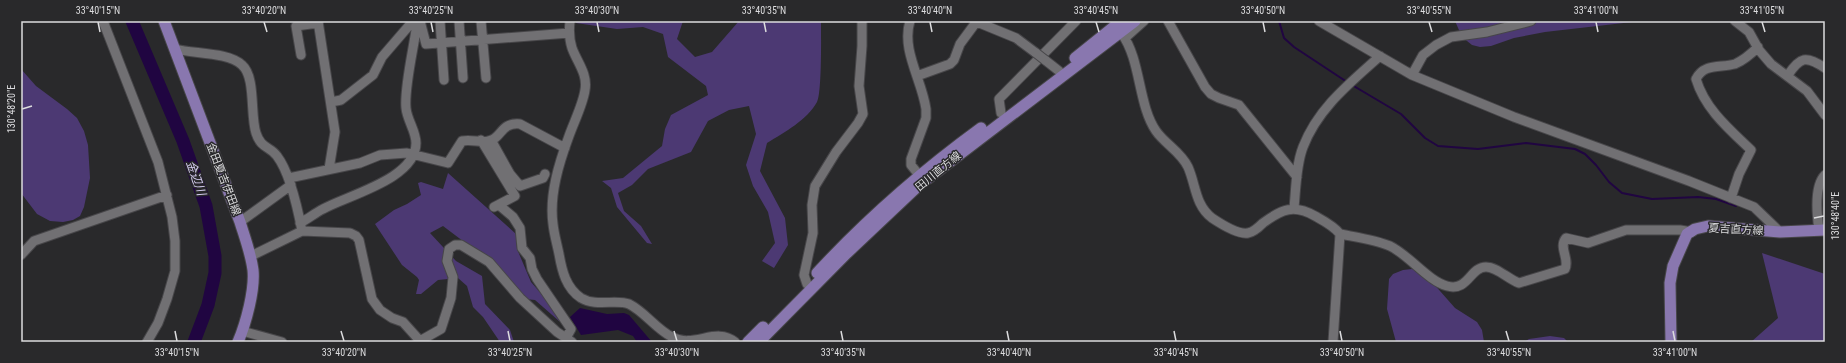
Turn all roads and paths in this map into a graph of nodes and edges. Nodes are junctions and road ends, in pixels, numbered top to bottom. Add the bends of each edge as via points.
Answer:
1 (164, 21) edge
2 (414, 21) edge
3 (420, 21) edge
4 (440, 21) edge
5 (459, 21) edge
6 (481, 21) edge
7 (570, 21) edge
8 (862, 21) edge
9 (910, 21) edge
10 (977, 21) edge
11 (1076, 21) edge
12 (1120, 21) edge
13 (1135, 21) edge
14 (1144, 21) edge
15 (1168, 21) edge
16 (1319, 21) edge
17 (1531, 21) edge
18 (1734, 21) edge
19 (105, 22) edge
20 (318, 22) edge
21 (296, 24) edge
22 (569, 33) junction
23 (483, 41) junction
24 (460, 42) junction
25 (441, 43) junction
26 (1758, 48) junction
27 (175, 50) junction
28 (301, 55) dead end
29 (1380, 56) junction
30 (1825, 68) edge
31 (1059, 71) junction
32 (1412, 75) junction
33 (1788, 75) junction
34 (917, 76) junction
35 (463, 78) dead end
36 (486, 78) dead end
37 (444, 80) dead end
38 (331, 102) junction
39 (1001, 114) junction
40 (1825, 115) edge
41 (481, 140) junction
42 (491, 140) junction
43 (564, 148) junction
44 (414, 155) junction
45 (329, 169) junction
46 (545, 174) dead end
47 (919, 175) junction
48 (1825, 175) edge
49 (1297, 177) junction
50 (290, 182) junction
51 (167, 195) junction
52 (1731, 198) junction
53 (1294, 208) junction
54 (240, 222) junction
55 (301, 227) junction
56 (1822, 230) edge
57 (1692, 232) junction
58 (1780, 232) junction
59 (1340, 234) junction
60 (21, 255) edge
61 (251, 256) junction
62 (807, 284) junction
63 (242, 331) junction
64 (569, 340) edge
65 (147, 342) edge
66 (238, 342) edge
67 (282, 342) edge
68 (420, 342) edge
69 (735, 342) edge
70 (748, 342) edge
71 (758, 342) edge
72 (1333, 342) edge
73 (1671, 342) edge

1 - 27 main road, 金田夏吉伊田線
2 - 38 street via 382,57 373,75 341,100
2 - 44 street via 416,30 406,109 416,143
3 - 25 street via 426,44
4 - 25 street
5 - 24 street
6 - 23 street
7 - 22 street
8 - 62 street via 859,86 864,114 814,186 813,233 804,275
9 - 34 street via 909,41
10 - 31 street, bridge via 1016,38
10 - 34 street via 960,44 950,64
11 - 39 street via 999,99
12 - 31 main road, 田川直方線
13 - 71 main road, 田川直方線 via 918,186
14 - 53 street via 1123,36 1134,63 1149,118 1156,131 1188,166 1196,197 1203,209 1213,218 1238,232 1247,233 1254,231 1273,216
15 - 49 street via 1205,87 1211,94 1239,105
16 - 29 street
17 - 32 street via 1487,32 1451,37 1423,55
18 - 26 street via 1749,32
19 - 51 street via 158,162
20 - 21 street
20 - 38 street
21 - 28 street
22 - 23 street
22 - 43 street via 572,48 584,72 586,90
23 - 24 street
23 - 36 street
24 - 25 street
24 - 35 street
25 - 37 street
26 - 33 street via 1771,64
26 - 52 street via 1734,64 1700,72 1696,79 1712,111 1751,150
27 - 50 street via 222,56 236,60 244,67 250,79 256,133 261,144 277,155
27 - 54 main road, 金田夏吉伊田線
29 - 32 street
29 - 49 street via 1331,100 1315,122 1302,148
30 - 33 street via 1810,59 1801,60
31 - 39 main road, 田川直方線
32 - 52 street via 1514,117
33 - 40 street via 1807,91
34 - 47 street via 926,109 926,118 911,159 911,165
38 - 45 street via 335,132
39 - 47 main road, 田川直方線
41 - 42 street
41 - 44 street via 462,141 448,164
41 - 64 street via 515,196 496,206 520,228 522,248 530,258 537,279 571,329
42 - 43 street via 507,125 520,124
42 - 46 street via 510,174 520,186 543,178
43 - 69 street via 554,191 552,223 568,286 588,300 599,303 628,303 671,337 685,341 719,335
44 - 45 street via 380,155 360,163
44 - 55 street via 390,179 324,208
45 - 50 street
47 - 62 main road, 田川直方線 via 842,246
48 - 56 street via 1818,187 1817,217
49 - 53 street
50 - 54 street
50 - 55 street
51 - 60 street via 34,240
51 - 65 street via 175,241 175,271 158,323
52 - 58 street via 1754,207
53 - 59 street via 1308,212
54 - 61 main road, 金田夏吉伊田線
55 - 61 street
55 - 68 street via 356,236 372,299 380,310 403,322
56 - 58 main road, 夏吉直方線
57 - 58 main road, 夏吉直方線 via 1708,226
57 - 59 street via 1626,230 1588,243 1566,238 1563,246 1567,264 1565,269 1519,283 1484,267 1462,286 1454,287 1438,281 1390,246
57 - 73 main road via 1687,234 1673,266 1670,283
59 - 72 street
61 - 63 main road, 金田夏吉伊田線 via 252,288
62 - 70 main road, 田川直方線
63 - 66 main road, 金田夏吉伊田線
63 - 67 street
64 - 68 street via 520,298 489,262 461,245 455,245 449,249 447,261 453,277 451,298 441,329

